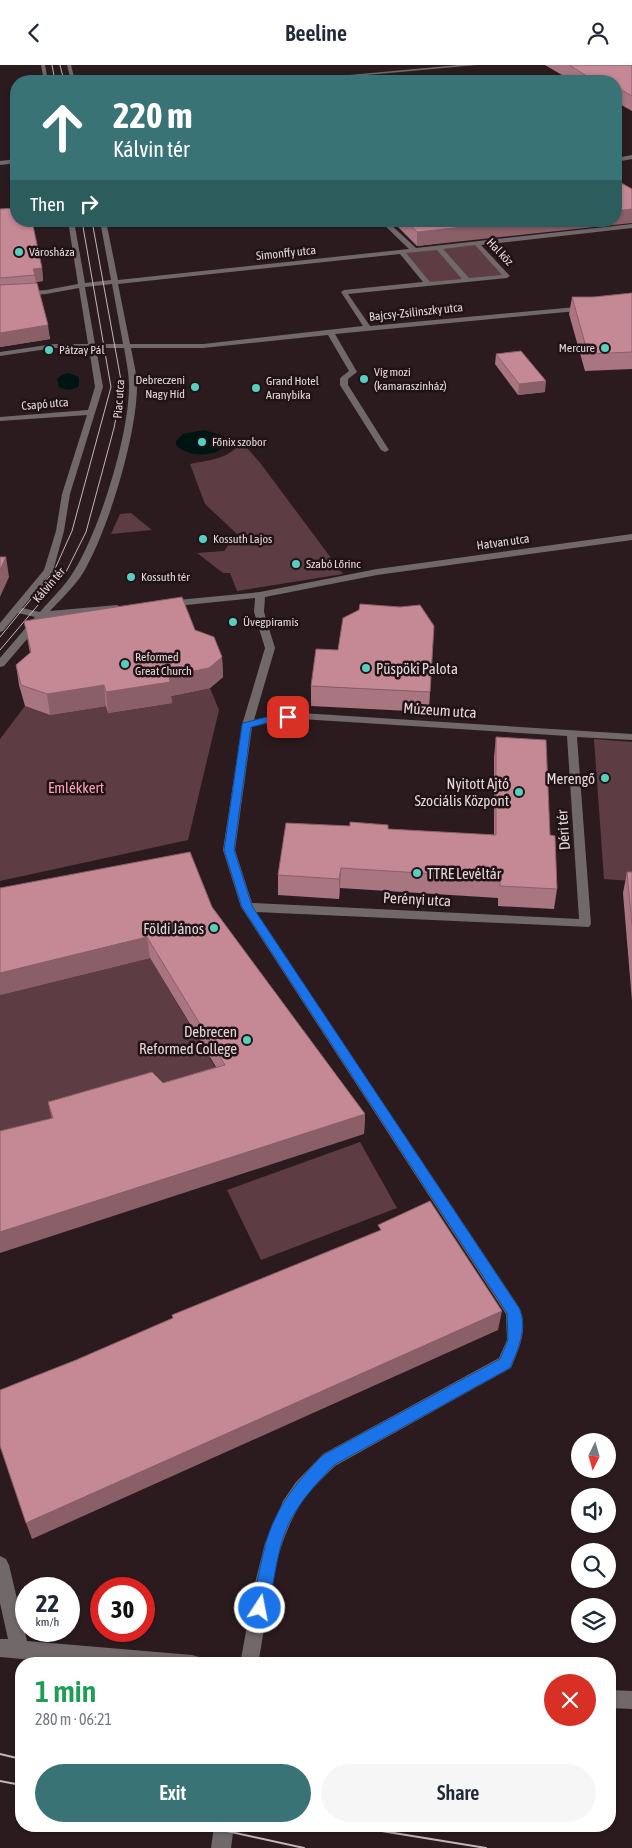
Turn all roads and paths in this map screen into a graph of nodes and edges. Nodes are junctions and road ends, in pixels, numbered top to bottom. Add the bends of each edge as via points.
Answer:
1 (475, 65) edge
2 (357, 75) edge
3 (72, 227) edge
4 (104, 227) edge
5 (389, 227) edge
6 (632, 227) edge
7 (476, 243) junction
8 (438, 247) junction
9 (414, 250) junction
10 (401, 251) junction
11 (467, 280) junction
12 (114, 282) junction
13 (428, 284) junction
14 (82, 285) junction
15 (0, 295) edge
16 (593, 307) edge
17 (368, 328) junction
18 (330, 333) junction
19 (94, 346) junction
20 (127, 347) junction
21 (0, 354) edge
22 (92, 412) junction
23 (0, 419) edge
24 (385, 451) dead end
25 (632, 537) edge
26 (48, 571) joint
27 (78, 573) joint
28 (260, 595) junction
29 (160, 604) edge
30 (131, 607) edge
31 (17, 610) junction
32 (41, 615) junction
33 (0, 629) edge
34 (0, 664) edge
35 (247, 725) junction
36 (572, 734) junction
37 (632, 737) edge
38 (247, 907) junction
39 (585, 924) joint
40 (0, 1565) edge
41 (0, 1648) edge
42 (20, 1650) junction
43 (106, 1657) edge
44 (250, 1657) edge
45 (616, 1699) edge
46 (632, 1700) edge
47 (223, 1832) edge
48 (221, 1848) edge

1 - 2 street
3 - 14 street, Piac utca
4 - 12 street, Piac utca
5 - 9 street
6 - 7 street
7 - 8 street, Hal köz
7 - 11 street, Hal köz via 507,276
8 - 9 street, Hal köz
8 - 11 street
9 - 10 street, Hal köz
10 - 12 street, Simonffy utca
10 - 13 street
11 - 13 street, Hal köz
12 - 14 street, Simonffy utca
12 - 20 street, Piac utca
13 - 17 street, Hal köz via 344,292
14 - 15 street, Simonffy utca via 46,292
14 - 19 street, Piac utca
16 - 17 street, Bajcsy-Zsilinszky utca
17 - 18 street, Bajcsy-Zsilinszky utca
18 - 20 street, Bajcsy-Zsilinszky utca via 203,347
18 - 24 street via 354,372 344,378 344,385
19 - 20 street, Bajcsy-Zsilinszky utca
19 - 21 street, Bajcsy-Zsilinszky utca via 54,345
19 - 22 street, Piac utca via 99,387
20 - 27 street, Piac utca via 134,386 128,428 97,533
22 - 23 street, Csapó utca
22 - 26 street, Piac utca via 66,494 60,531
25 - 28 street, Hatvan utca via 377,572
26 - 31 street, Kálvin tér
27 - 32 street, Kálvin tér
28 - 29 street
28 - 35 street via 259,612 270,648
30 - 32 street
31 - 32 street, Kálvin tér
31 - 33 street, Kálvin tér
32 - 34 street, Kálvin tér
35 - 36 street, Múzeum utca via 301,716
35 - 38 street via 229,850
36 - 37 street, Múzeum utca
36 - 39 street, Déri tér
38 - 39 street, Perényi utca
38 - 44 street via 514,1312 515,1340 505,1363 328,1460 305,1483 276,1534
40 - 42 street
41 - 42 street
42 - 43 street
45 - 46 street
47 - 48 street

